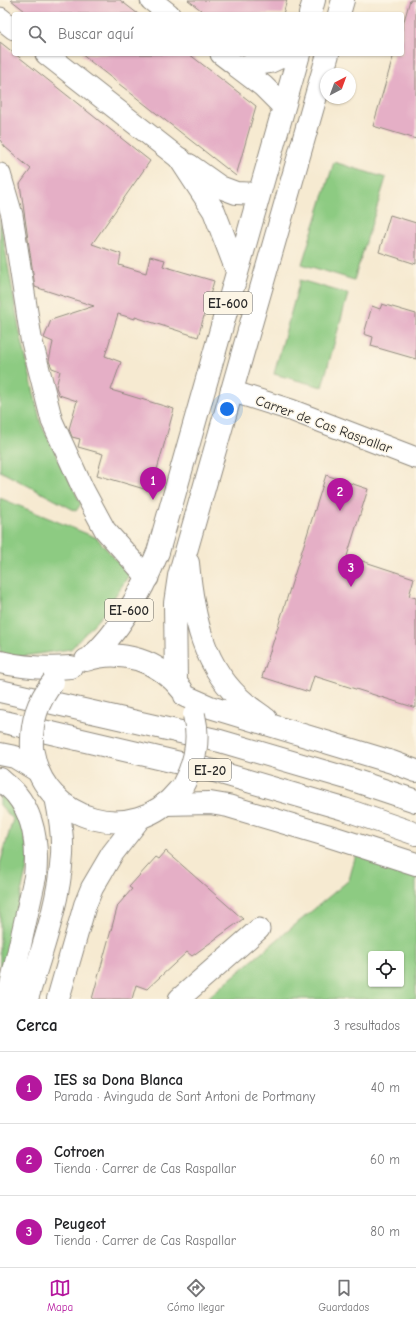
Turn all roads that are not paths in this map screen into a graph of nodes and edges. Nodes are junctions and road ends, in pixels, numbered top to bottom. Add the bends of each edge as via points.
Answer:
1 (151, 0) edge
2 (314, 0) edge
3 (343, 0) edge
4 (166, 12) edge
5 (311, 12) edge
6 (340, 12) edge
7 (0, 18) edge
8 (12, 27) edge
9 (49, 56) edge
10 (224, 56) edge
11 (283, 56) edge
12 (298, 56) edge
13 (327, 56) edge
14 (238, 67) junction
15 (284, 108) junction
16 (180, 159) junction
17 (0, 174) edge
18 (259, 194) junction
19 (237, 271) junction
20 (231, 392) junction
21 (416, 458) edge
22 (187, 548) junction
23 (148, 578) junction
24 (0, 662) edge
25 (80, 664) junction
26 (0, 691) edge
27 (185, 698) junction
28 (0, 721) edge
29 (279, 728) junction
30 (0, 754) edge
31 (38, 771) junction
32 (416, 771) edge
33 (0, 779) edge
34 (56, 797) junction
35 (416, 801) edge
36 (165, 804) junction
37 (140, 818) junction
38 (416, 834) edge
39 (416, 864) edge
40 (259, 929) dead end
41 (8, 999) edge
42 (27, 999) edge
43 (58, 999) edge
44 (179, 999) edge

1 - 4 street
2 - 5 main road
3 - 6 main road
7 - 8 street
9 - 16 street
10 - 14 street
11 - 14 main road via 270,62
12 - 15 main road, EI-600
13 - 20 main road, EI-600
14 - 15 main road
15 - 18 main road, EI-600
16 - 18 main road via 220,187 236,193
16 - 19 main road via 214,211
17 - 23 street via 12,216 31,338 52,421 105,530
18 - 19 main road, EI-600
19 - 23 main road, EI-600 via 158,552
20 - 21 street, Carrer de Cas Raspallar via 290,410
20 - 22 main road, EI-600
22 - 27 main road, EI-600 via 174,603
22 - 29 main road via 189,577 200,635 207,652 220,675 246,704
23 - 25 main road, EI-600 via 124,619 103,646
24 - 25 main road via 46,669
25 - 27 main road, EI-600 via 102,656 142,660 166,674
25 - 31 main road, EI-600, bridge via 53,682 42,696 35,713 31,736
26 - 35 main road, EI-20 via 220,741
27 - 29 main road
27 - 36 main road, EI-600, bridge via 197,734 197,748 190,773 183,785
28 - 38 main road, EI-20 via 214,771
29 - 32 main road
30 - 31 main road via 15,757
31 - 34 main road, EI-600 via 48,789
33 - 41 main road via 16,794 28,814 35,837 36,857 35,877
34 - 37 main road, EI-600 via 66,806 89,818 114,822
34 - 42 main road, EI-600 via 62,854 60,881
36 - 37 main road, EI-600
36 - 39 main road via 210,803 228,806
37 - 43 main road, EI-600 via 112,854 92,888
40 - 44 street

